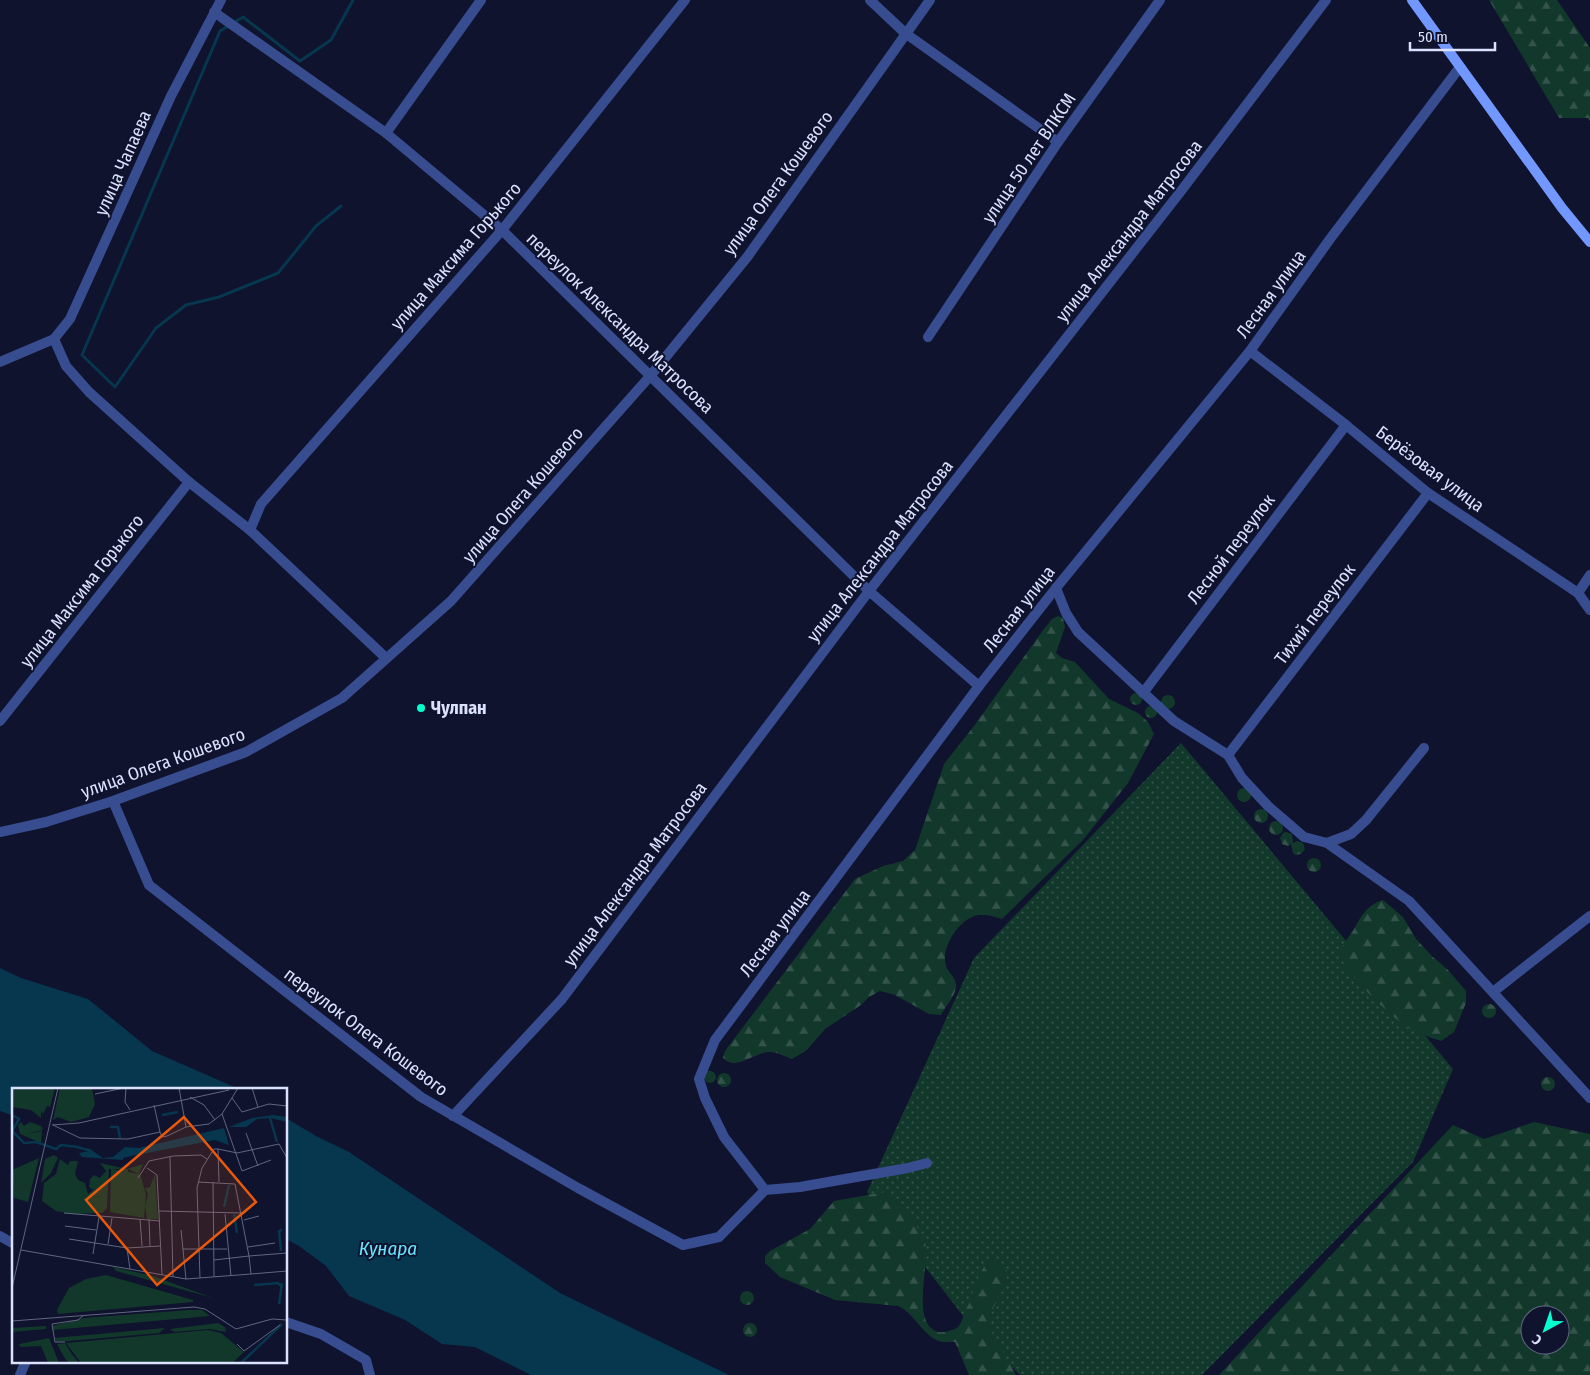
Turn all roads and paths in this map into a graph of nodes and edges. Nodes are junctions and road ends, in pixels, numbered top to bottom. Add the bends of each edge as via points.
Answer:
1 (221, 0) edge
2 (481, 0) edge
3 (685, 0) edge
4 (870, 0) edge
5 (930, 0) edge
6 (1160, 0) edge
7 (1326, 0) edge
8 (1412, 0) edge
9 (214, 12) junction
10 (905, 33) junction
11 (1460, 67) junction
12 (386, 133) junction
13 (1058, 142) junction
14 (502, 230) junction
15 (1590, 242) edge
16 (928, 337) dead end
17 (54, 339) junction
18 (1250, 351) junction
19 (0, 362) edge
20 (651, 375) junction
21 (1346, 425) junction
22 (189, 482) junction
23 (1428, 493) junction
24 (250, 530) junction
25 (1590, 575) edge
26 (1056, 588) junction
27 (869, 591) junction
28 (1578, 593) junction
29 (1590, 610) edge
30 (386, 658) junction
31 (979, 686) junction
32 (1143, 693) junction
33 (0, 721) edge
34 (1424, 748) dead end
35 (1228, 755) junction
36 (113, 801) junction
37 (0, 832) edge
38 (1327, 843) junction
39 (1590, 916) edge
40 (1494, 992) junction
41 (1590, 1098) edge
42 (453, 1116) junction
43 (927, 1163) dead end
44 (765, 1190) junction
45 (0, 1236) edge
46 (12, 1243) edge
47 (288, 1323) edge
48 (26, 1362) edge
49 (20, 1375) edge
50 (370, 1375) edge

1 - 9 street, улица Чапаева
2 - 12 street
3 - 14 street, улица Максима Горького
4 - 10 street
5 - 10 street, улица Олега Кошевого
6 - 13 street, улица 50 лет ВЛКСМ
7 - 27 street, улица Александра Матросова via 1182,191
8 - 11 main road
9 - 12 street, переулок Александра Матросова
9 - 17 street, улица Чапаева via 171,96 70,319
10 - 13 street
10 - 20 street, улица Олега Кошевого via 748,256
11 - 15 main road
11 - 18 street, Лесная улица
12 - 14 street, переулок Александра Матросова
13 - 16 street, улица 50 лет ВЛКСМ
14 - 20 street, переулок Александра Матросова
14 - 24 street, улица Максима Горького via 261,504
17 - 19 street
17 - 22 street via 66,366 89,392
18 - 21 street, Берёзовая улица
18 - 26 street, Лесная улица
20 - 27 street, переулок Александра Матросова
20 - 30 street, улица Олега Кошевого via 451,601
21 - 23 street, Берёзовая улица
21 - 32 street, Лесной переулок
22 - 24 street
22 - 33 street, улица Максима Горького
23 - 28 street, Берёзовая улица
23 - 35 street, Тихий переулок
24 - 30 street
25 - 28 street
26 - 31 street, Лесная улица
26 - 32 street via 1078,632
27 - 31 street, переулок Александра Матросова
27 - 42 street, улица Александра Матросова via 562,999
28 - 29 street, Берёзовая улица
30 - 36 street, улица Олега Кошевого via 342,698 246,752
31 - 44 street, Лесная улица via 715,1040 699,1079 705,1098 724,1137
32 - 35 street via 1174,721
34 - 38 street via 1366,820 1351,834
35 - 38 street via 1242,778 1268,806 1304,837
36 - 37 street, улица Олега Кошевого via 46,822
36 - 42 street, переулок Олега Кошевого via 148,885 421,1097
38 - 40 street via 1409,901
39 - 40 street
40 - 41 street
42 - 44 street, переулок Олега Кошевого via 683,1245 719,1237
43 - 44 street via 836,1181
45 - 46 street
47 - 50 street via 321,1334 366,1360
48 - 49 street

